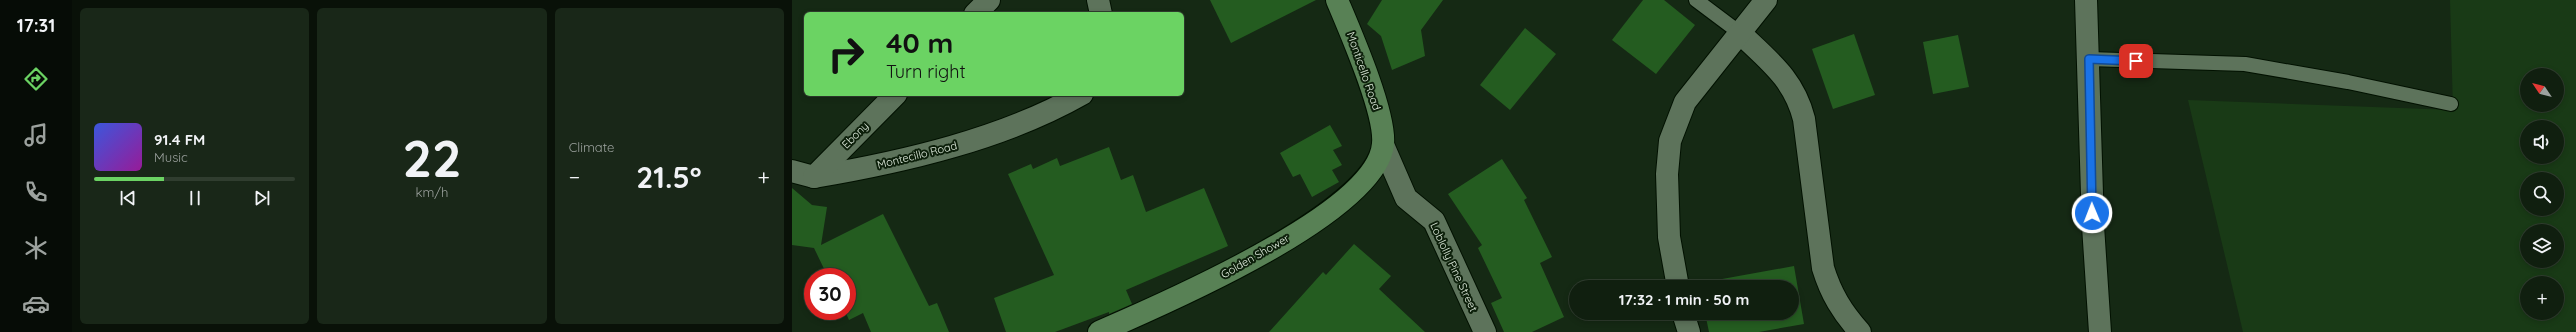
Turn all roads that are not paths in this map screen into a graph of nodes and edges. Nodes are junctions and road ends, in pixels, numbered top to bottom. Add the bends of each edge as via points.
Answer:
1 (989, 0) edge
2 (1098, 0) edge
3 (1337, 0) edge
4 (1696, 0) edge
5 (1766, 0) edge
6 (2086, 0) edge
7 (977, 12) edge
8 (1101, 12) edge
9 (1740, 33) junction
10 (2089, 59) junction
11 (894, 96) edge
12 (1078, 96) edge
13 (2451, 104) dead end
14 (1383, 145) junction
15 (792, 170) edge
16 (814, 177) junction
17 (1677, 280) edge
18 (1685, 320) edge
19 (1099, 332) edge
20 (1485, 332) edge
21 (1689, 332) edge
22 (1860, 332) edge
23 (2100, 332) edge

1 - 7 street
2 - 8 street
3 - 14 main road, Monticello Road via 1354,38 1380,119
4 - 9 lane
5 - 9 street
6 - 10 street
9 - 17 street via 1685,102 1670,140 1667,174 1669,237
9 - 22 street via 1780,71 1793,87 1800,102 1830,291 1844,315
10 - 13 lane via 2244,64 2348,82
10 - 23 street via 2093,226
11 - 16 street, Ebony
12 - 16 street, Montecillo Road via 1033,117 952,148
14 - 19 main road, Golden Shower via 1376,166 1358,187 1284,241 1218,277
14 - 20 street, Loblolly Pine Street via 1406,198 1434,221
15 - 16 street, Montecillo Road
18 - 21 street

